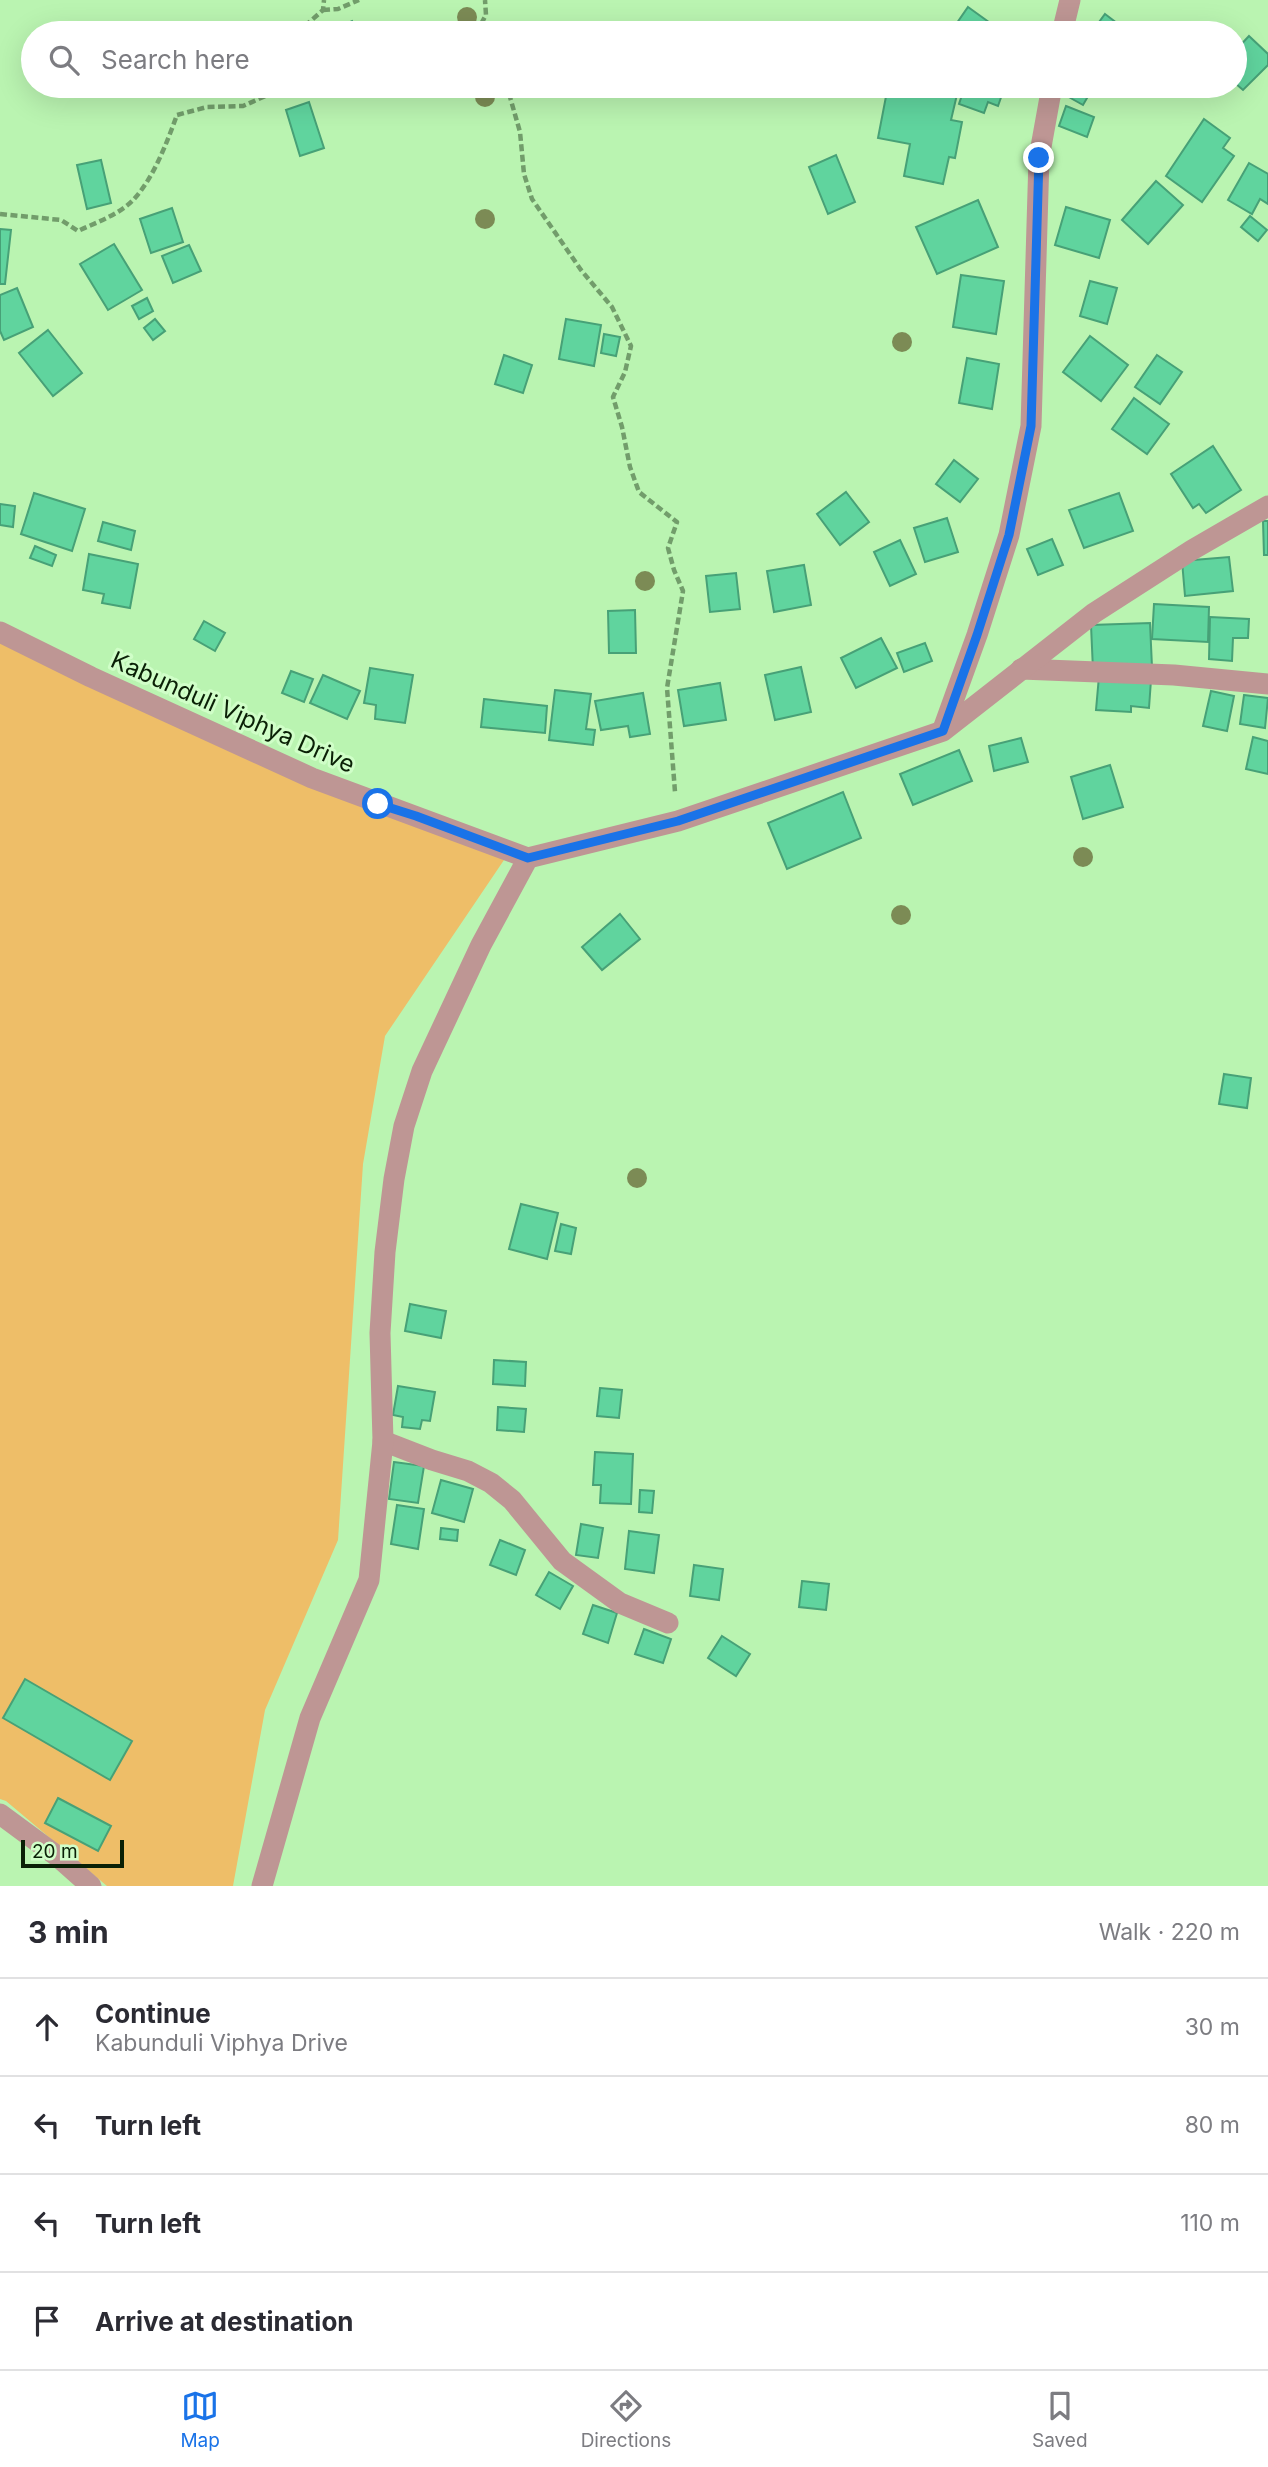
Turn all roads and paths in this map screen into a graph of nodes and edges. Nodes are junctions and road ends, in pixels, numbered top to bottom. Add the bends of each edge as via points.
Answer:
1 (324, 0) edge
2 (359, 0) edge
3 (485, 0) edge
4 (1070, 0) edge
5 (323, 10) junction
6 (311, 21) edge
7 (483, 21) edge
8 (1065, 21) edge
9 (261, 98) edge
10 (510, 98) edge
11 (1050, 98) edge
12 (0, 214) edge
13 (1268, 506) edge
14 (0, 632) edge
15 (1021, 669) junction
16 (1268, 684) edge
17 (943, 731) junction
18 (678, 821) junction
19 (528, 858) junction
20 (383, 1441) junction
21 (668, 1623) dead end
22 (0, 1814) edge
23 (91, 1886) edge
24 (262, 1886) edge

1 - 5 path
2 - 5 path
3 - 7 path
4 - 8 street
5 - 6 path
9 - 12 path via 243,106 207,107 177,115 164,152 135,198 103,219 78,230 61,220
10 - 18 path via 532,199 580,270 612,307 631,346 613,397 639,492 677,522 668,548 683,591 667,688
11 - 17 street via 1039,158 1031,426 1009,535
13 - 15 street via 1094,613
14 - 19 street, Kabunduli Viphya Drive via 312,778
15 - 16 street
15 - 17 street
17 - 18 street
18 - 19 street
19 - 20 street via 481,944 422,1071 404,1126 385,1252 380,1333
20 - 21 street via 491,1483 512,1500 562,1561 620,1603
20 - 24 street via 369,1580 310,1718
22 - 23 street

